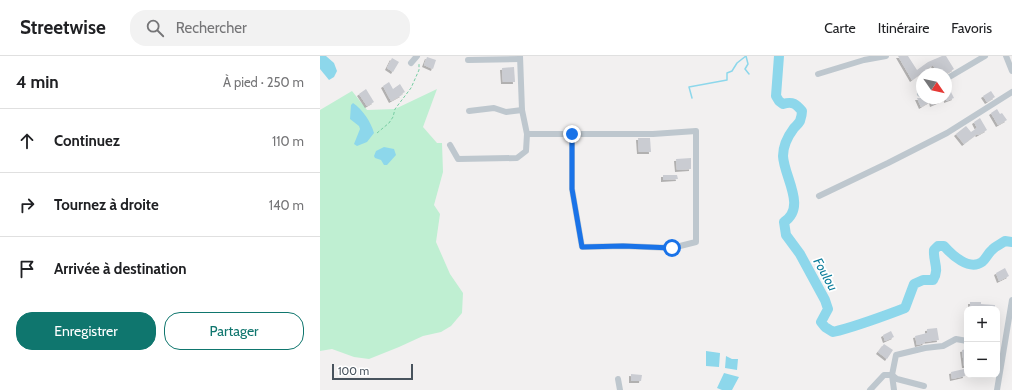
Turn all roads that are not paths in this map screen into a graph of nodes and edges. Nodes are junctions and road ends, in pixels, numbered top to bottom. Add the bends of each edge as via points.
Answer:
1 (417, 56) edge
2 (886, 56) edge
3 (985, 56) edge
4 (1006, 56) edge
5 (520, 57) edge
6 (468, 60) dead end
7 (411, 63) dead end
8 (1012, 71) edge
9 (818, 74) dead end
10 (952, 75) edge
11 (1012, 92) edge
12 (522, 110) junction
13 (468, 111) dead end
14 (527, 134) junction
15 (572, 134) junction
16 (450, 145) dead end
17 (818, 196) dead end
18 (1012, 300) edge
19 (964, 341) edge
20 (1000, 345) edge
21 (892, 375) junction
22 (998, 378) edge
23 (618, 379) dead end
24 (924, 386) dead end
25 (620, 390) edge
26 (870, 390) edge
27 (894, 390) edge
28 (997, 390) edge

1 - 7 street
2 - 9 street
3 - 10 street
4 - 8 street
5 - 6 street
5 - 12 street
11 - 17 street via 947,133
12 - 13 street via 506,112 494,108
12 - 14 street
14 - 15 street
14 - 16 street via 526,151 517,158 458,159
15 - 15 street via 696,131 696,242 672,248 582,247 572,189
18 - 20 street
19 - 21 street via 956,340 943,346 896,355
21 - 24 street
21 - 26 street via 884,375
21 - 27 street
22 - 28 street
23 - 25 street

